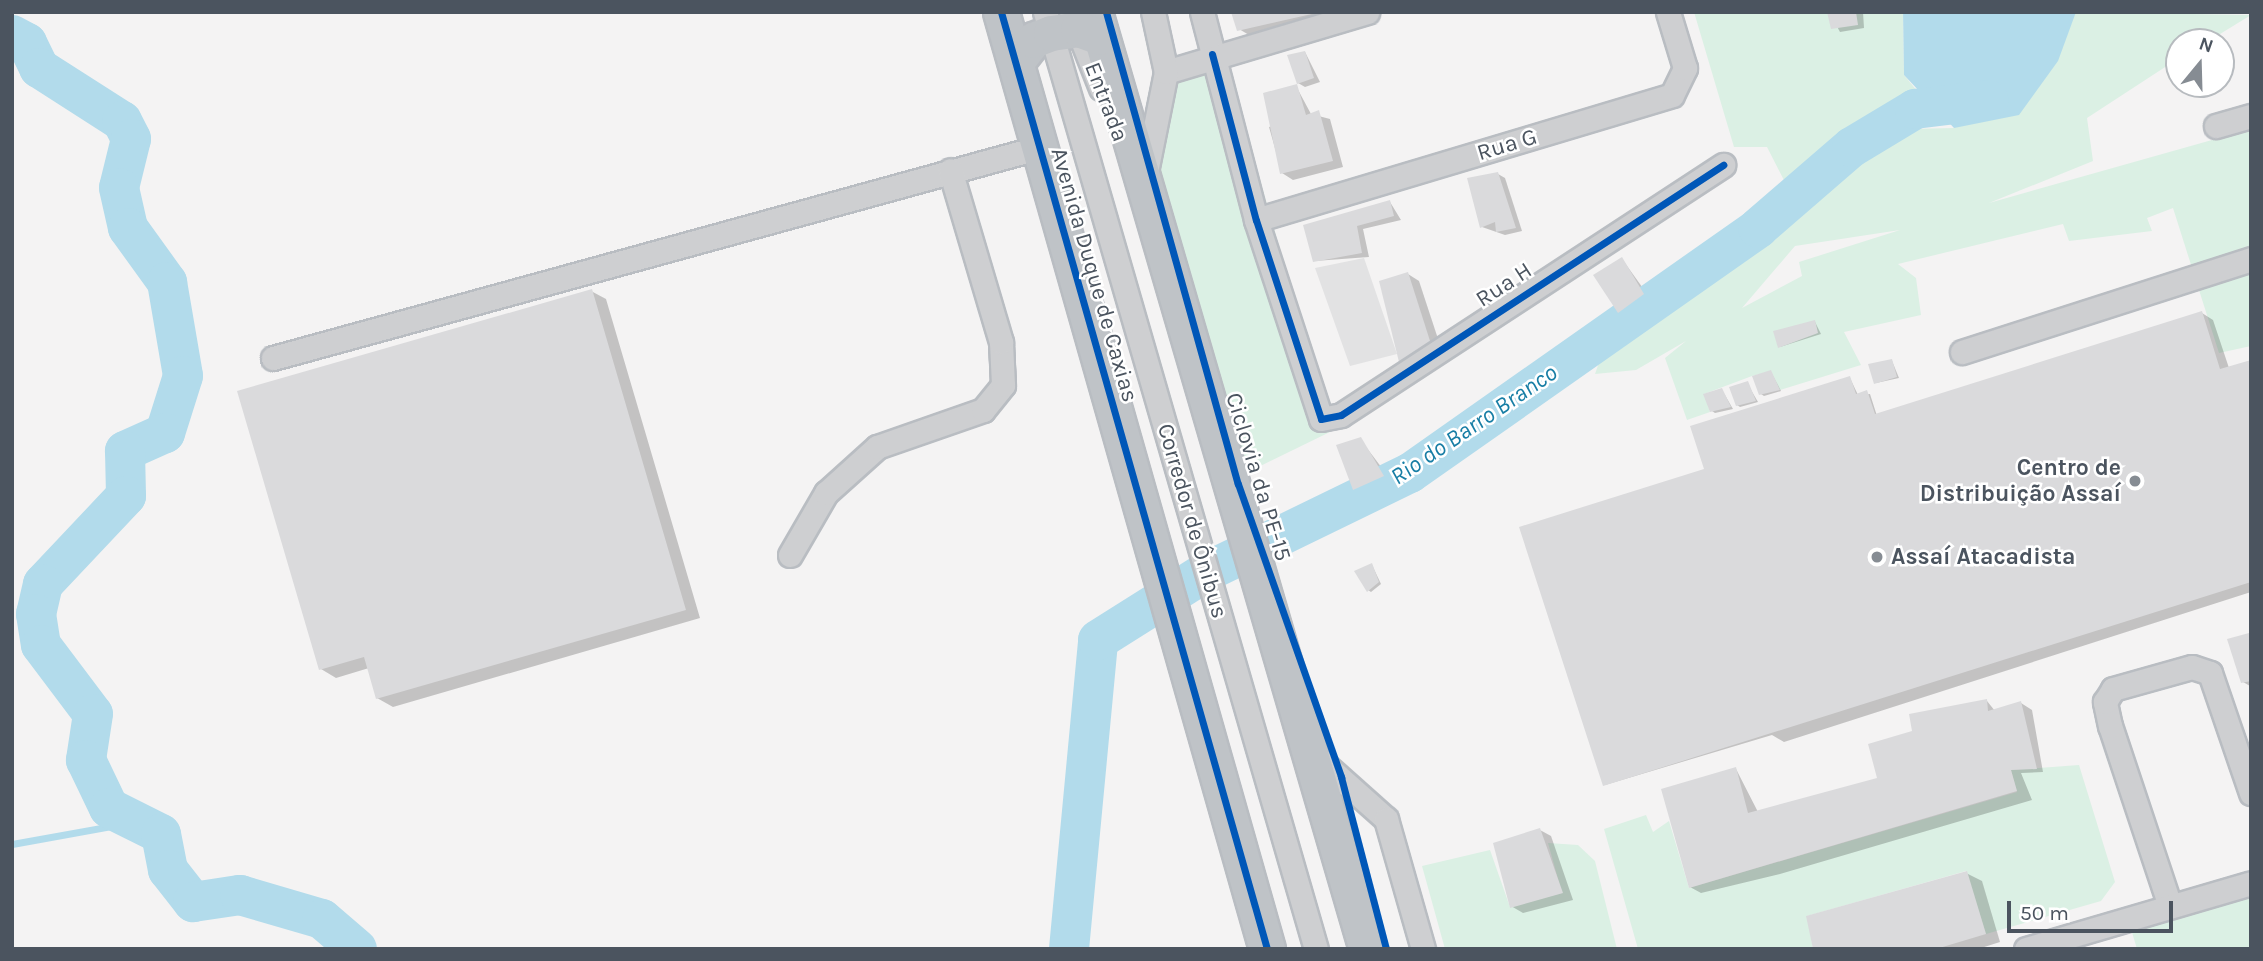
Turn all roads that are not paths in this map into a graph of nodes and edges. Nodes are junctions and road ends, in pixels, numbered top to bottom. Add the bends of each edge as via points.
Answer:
1 (1001, 12) edge
2 (1012, 12) edge
3 (1153, 12) edge
4 (1202, 12) edge
5 (1367, 12) edge
6 (1668, 12) edge
7 (1073, 23) edge
8 (1212, 54) junction
9 (1016, 62) junction
10 (1166, 72) junction
11 (2251, 116) edge
12 (2216, 126) dead end
13 (1037, 148) junction
14 (1723, 165) dead end
15 (950, 170) junction
16 (1142, 192) junction
17 (1256, 220) junction
18 (2251, 259) edge
19 (1962, 352) dead end
20 (273, 358) dead end
21 (790, 555) dead end
22 (1312, 753) junction
23 (2251, 793) edge
24 (2251, 883) edge
25 (2170, 906) junction
26 (1267, 949) edge
27 (1316, 949) edge
28 (1367, 949) edge
29 (1423, 949) edge
30 (2026, 949) edge

1 - 9 highway, Avenida Duque de Caxias
2 - 9 street
3 - 10 street
4 - 8 street
5 - 8 street
6 - 17 street, Rua G via 1685,68 1672,94
7 - 9 highway via 1033,40
7 - 16 highway
7 - 27 street, Corredor de Ônibus
8 - 10 street
8 - 17 street
9 - 13 highway, Avenida Duque de Caxias
10 - 16 street
11 - 12 street
13 - 15 street
13 - 26 highway, Avenida Duque de Caxias
14 - 17 street, Rua H via 1341,415 1321,419 1310,401
15 - 20 street
15 - 21 street via 1001,342 1003,385 983,410 877,447 827,493
16 - 22 highway
18 - 19 street
22 - 28 highway
22 - 29 street via 1386,819
23 - 25 street via 2210,673 2192,667 2113,689 2105,702 2110,726
24 - 25 street
25 - 30 street

